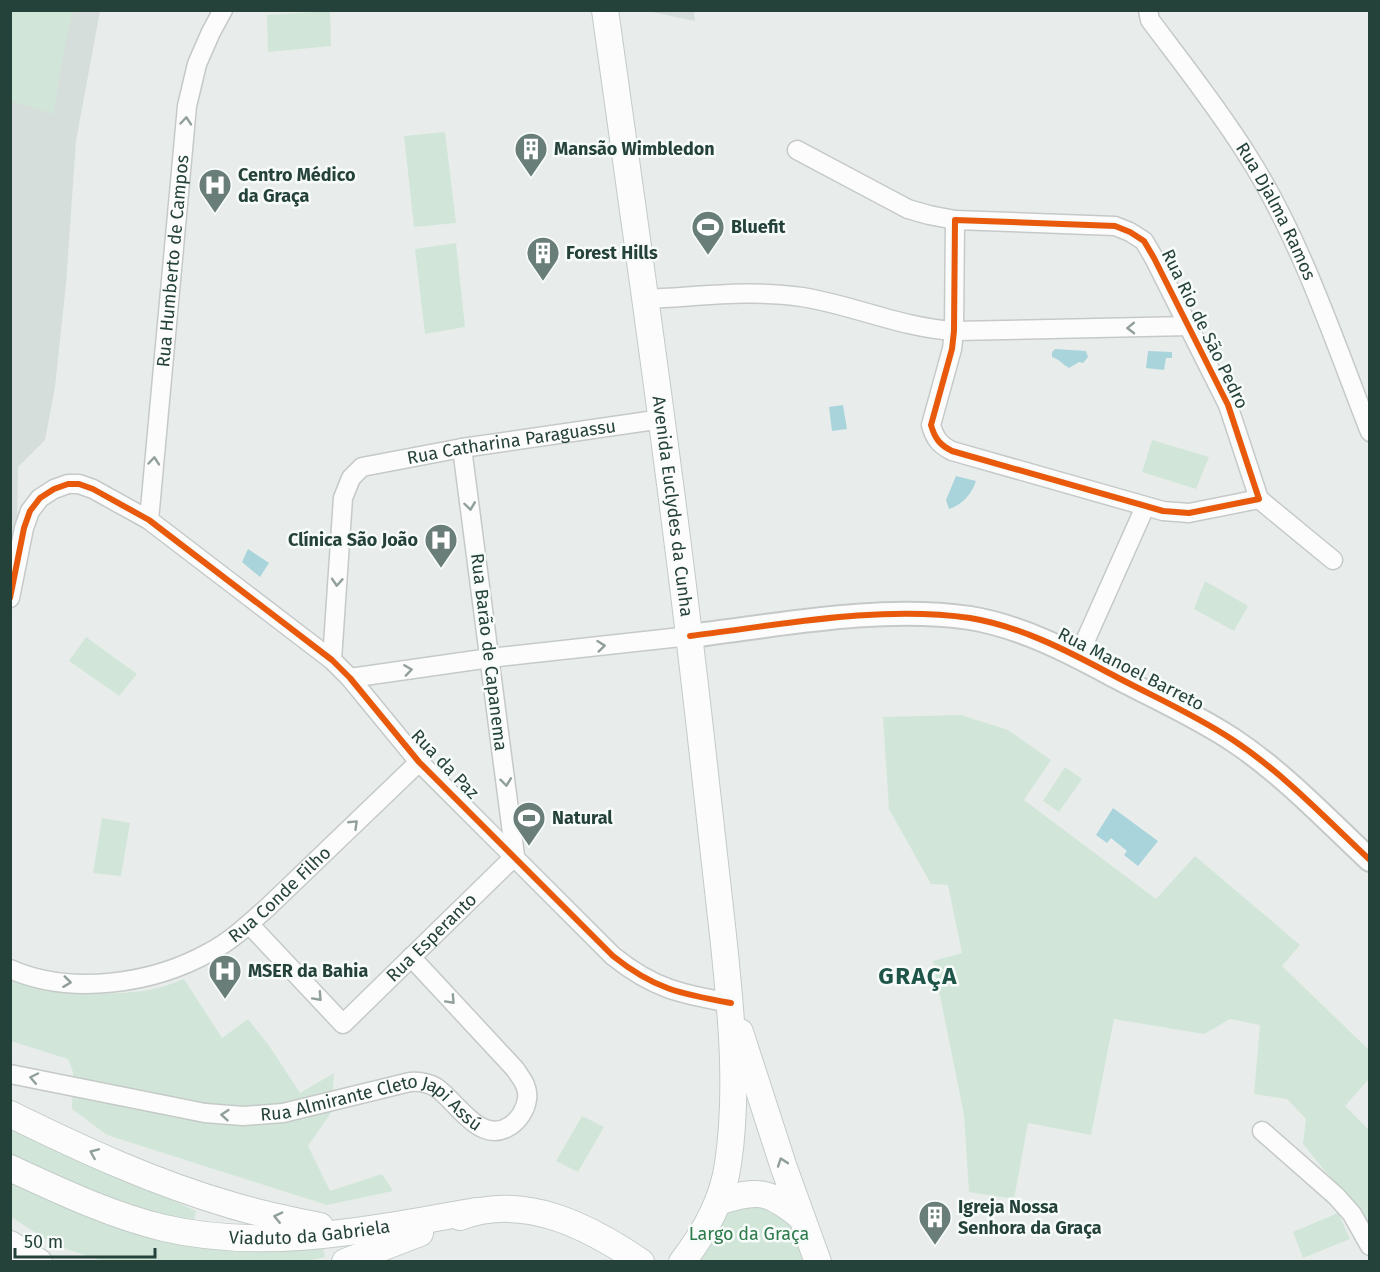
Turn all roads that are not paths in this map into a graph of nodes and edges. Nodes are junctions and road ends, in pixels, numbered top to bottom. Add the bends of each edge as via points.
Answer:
1 (223, 10) edge
2 (605, 10) edge
3 (1148, 10) edge
4 (797, 150) dead end
5 (955, 220) junction
6 (646, 299) junction
7 (1189, 327) junction
8 (954, 331) junction
9 (662, 419) junction
10 (1370, 432) edge
11 (462, 448) junction
12 (1259, 499) junction
13 (1145, 507) junction
14 (149, 519) junction
15 (1333, 560) dead end
16 (10, 598) edge
17 (690, 636) junction
18 (1078, 657) junction
19 (490, 658) junction
20 (332, 660) junction
21 (350, 678) junction
22 (419, 762) junction
23 (515, 856) junction
24 (1370, 860) edge
25 (249, 924) junction
26 (411, 957) junction
27 (10, 969) edge
28 (730, 1003) junction
29 (10, 1074) edge
30 (10, 1114) edge
31 (1262, 1131) dead end
32 (10, 1168) edge
33 (718, 1202) junction
34 (476, 1211) junction
35 (801, 1217) junction
36 (356, 1232) junction
37 (10, 1244) edge
38 (1370, 1246) edge
39 (686, 1257) edge
40 (39, 1262) edge
41 (345, 1262) edge
42 (640, 1262) edge
43 (818, 1262) edge

14 -> 1 street, Rua Humberto de Campos via 188,106 197,64
2 - 6 main road, Avenida Euclydes da Cunha
3 - 10 street, Rua Djalma Ramos via 1150,20 1247,154 1277,207 1310,277
4 - 5 street, Rua Rio de São Pedro via 908,209
5 - 7 street, Rua Rio de São Pedro via 1100,225 1130,232 1144,241
5 - 8 street
6 - 8 street via 779,294 930,330
6 - 9 main road, Avenida Euclydes da Cunha
7 -> 8 street
7 - 12 street, Rua Rio de São Pedro via 1228,405
8 - 13 street via 931,425 942,446
9 - 11 street, Rua Catharina Paraguassu
9 - 17 main road, Avenida Euclydes da Cunha
11 -> 19 street, Rua Barão de Capanema
11 -> 20 street, Rua Catharina Paraguassu via 362,467 351,478 343,498
12 - 13 street via 1189,513
12 - 15 street
13 - 18 street
14 - 16 street via 80,484 54,489 30,511
14 - 20 street, Rua da Paz
17 - 18 street, Rua Manoel Barreto via 846,617 939,616 1001,626
19 -> 17 street
17 - 28 main road, Avenida Euclydes da Cunha
18 - 24 street, Rua Manoel Barreto via 1233,740 1278,775
21 -> 19 street
19 -> 23 street, Rua Barão de Capanema
20 - 21 street, Rua da Paz
21 - 22 street, Rua da Paz
22 - 23 street, Rua da Paz
25 -> 22 street, Rua Conde Filho
23 - 26 street, Rua Esperanto
23 - 28 street, Rua da Paz via 576,921 633,972 658,986
25 -> 26 street, Rua Esperanto via 343,1024
27 -> 25 street, Rua Conde Filho via 60,982 95,985 133,979 171,970 211,952
26 -> 29 street, Rua Almirante Cleto Japi Assú via 525,1083 527,1098 522,1114 512,1125 500,1131 474,1124 436,1088 421,1081 283,1113 243,1116 205,1113
28 - 33 main road via 731,1136
35 -> 28 main road
36 -> 30 main road via 285,1219 210,1198 66,1142
31 - 38 street via 1336,1196 1352,1214
32 - 36 main road, Viaduto da Gabriela via 112,1212 163,1228 214,1237 257,1239
33 - 35 main road via 745,1193 764,1195 781,1201
33 - 39 main road
34 - 36 main road, Viaduto da Gabriela
34 - 41 main road
34 - 42 main road via 545,1213 592,1231
35 - 43 main road
37 - 40 main road

